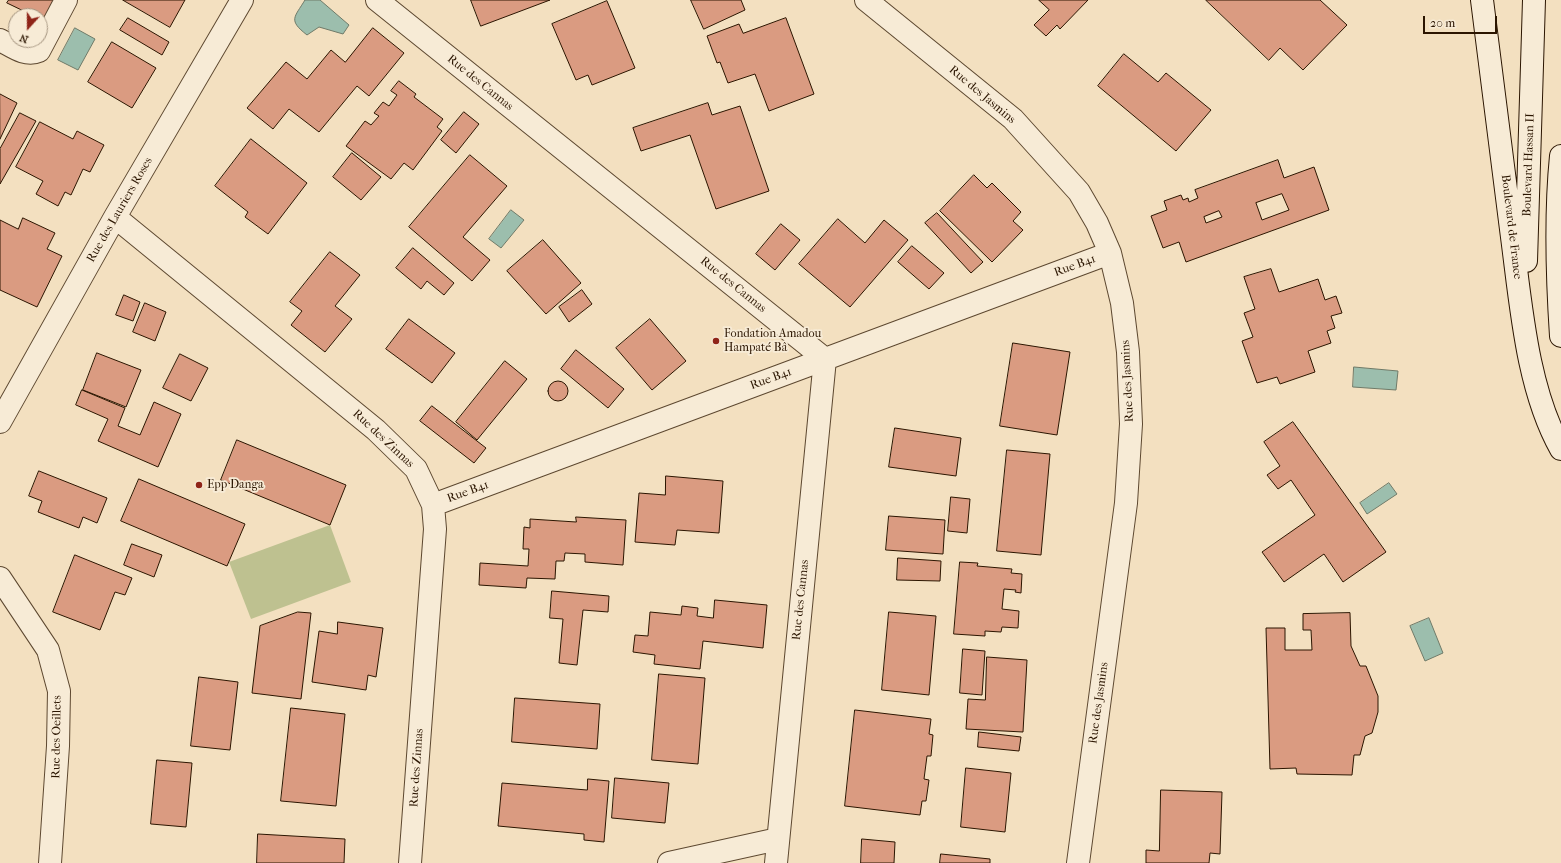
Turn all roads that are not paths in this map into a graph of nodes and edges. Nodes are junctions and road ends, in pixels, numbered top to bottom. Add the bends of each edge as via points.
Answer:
1 (66, 0) edge
2 (242, 0) edge
3 (376, 0) edge
4 (866, 0) edge
5 (1482, 0) edge
6 (1534, 0) edge
7 (0, 40) edge
8 (1561, 156) edge
9 (115, 217) junction
10 (1110, 253) junction
11 (1524, 329) junction
12 (1561, 336) edge
13 (824, 359) junction
14 (0, 422) edge
15 (1561, 449) edge
16 (433, 505) junction
17 (0, 578) edge
18 (778, 839) junction
19 (50, 863) edge
20 (410, 863) edge
21 (669, 863) edge
22 (776, 863) edge
23 (1078, 863) edge

1 - 7 street via 39,51 32,54 24,53
2 - 9 street, Rue des Lauriers Roses
3 - 13 street, Rue des Cannas
4 - 10 street, Rue des Jasmins via 1013,119 1079,192 1097,223
5 - 11 street, Boulevard de France
6 - 11 street, Boulevard Hassan II
8 - 12 street via 1558,190 1558,288
9 - 14 street, Rue des Lauriers Roses
9 - 16 street, Rue des Zinnas via 376,430 416,469
10 - 13 street, Rue B41
10 - 23 street, Rue des Jasmins via 1122,303 1128,352 1131,424 1126,503
11 - 15 street, Boulevard de France via 1536,384 1552,433
13 - 16 street, Rue B41
13 - 18 street, Rue des Cannas
16 - 20 street, Rue des Zinnas via 435,529
17 - 19 street, Rue des Oeillets via 48,650 58,691 58,746
18 - 21 street
18 - 22 street, Rue des Cannas

